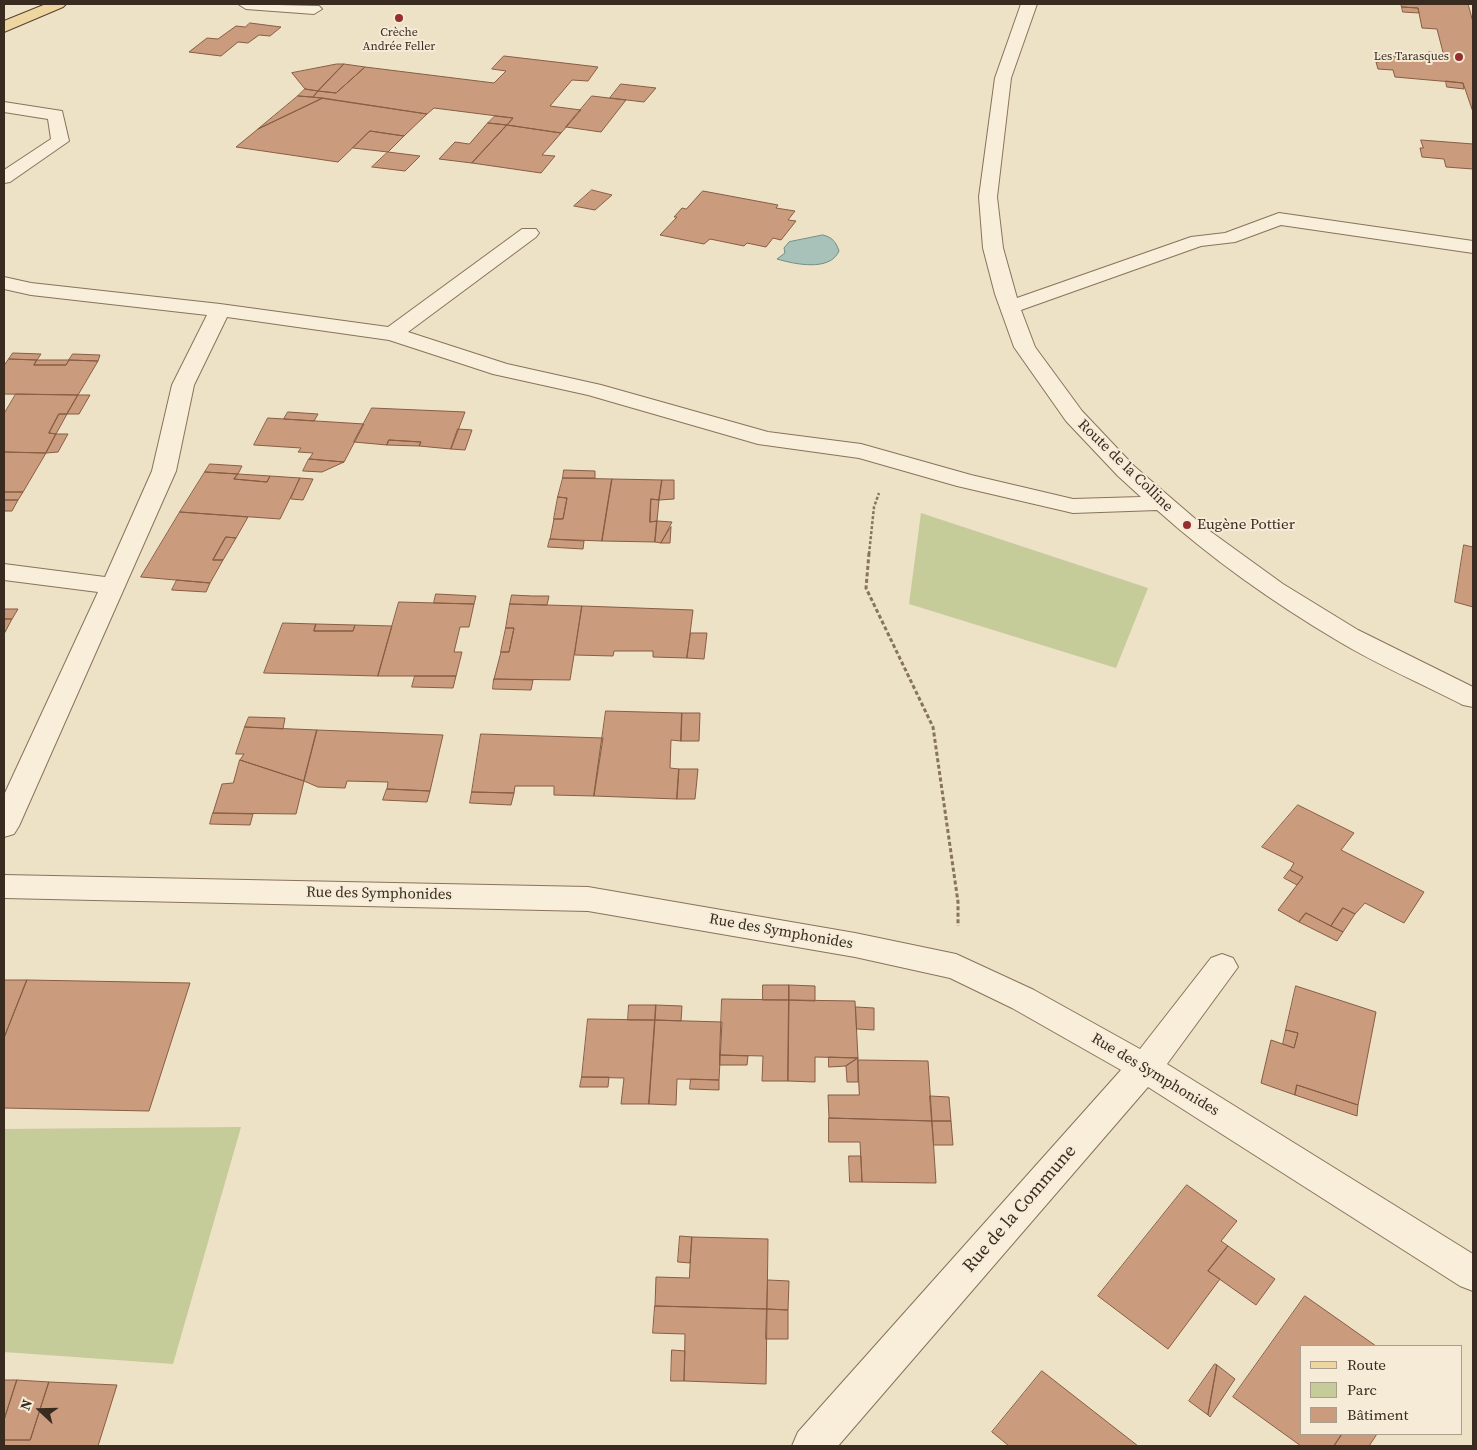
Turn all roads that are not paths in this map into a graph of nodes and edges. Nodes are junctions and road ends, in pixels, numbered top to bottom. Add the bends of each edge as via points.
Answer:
1 (58, 4) edge
2 (246, 4) edge
3 (1029, 4) edge
4 (314, 9) dead end
5 (4, 27) edge
6 (4, 107) edge
7 (4, 178) edge
8 (529, 233) dead end
9 (1473, 247) edge
10 (4, 283) edge
11 (1010, 308) junction
12 (220, 310) junction
13 (392, 334) junction
14 (1162, 503) junction
15 (4, 572) edge
16 (113, 586) junction
17 (1473, 698) edge
18 (4, 826) edge
19 (4, 886) edge
20 (1222, 967) dead end
21 (1144, 1066) junction
22 (1473, 1274) edge
23 (812, 1446) edge

1 - 5 main road
2 - 4 street
3 - 11 street, Route de la Colline via 1003,78 988,197 993,248
6 - 7 street via 56,115 60,141
8 - 13 street
9 - 11 street via 1279,219 1228,238 1198,241
10 - 12 street via 31,289
11 - 14 street, Route de la Colline via 1025,347 1074,416 1126,471
12 - 13 street
12 - 16 street via 183,385 164,471
13 - 14 street via 493,367 592,390 766,439 861,452 965,482 1073,506
14 - 17 street, Route de la Colline via 1274,590 1349,636
15 - 16 street
16 - 18 street
19 - 21 street, Rue des Symphonides via 588,899 855,945 956,967 1023,999
20 - 21 street, Rue de la Commune
21 - 22 street, Rue des Symphonides
21 - 23 street, Rue de la Commune

